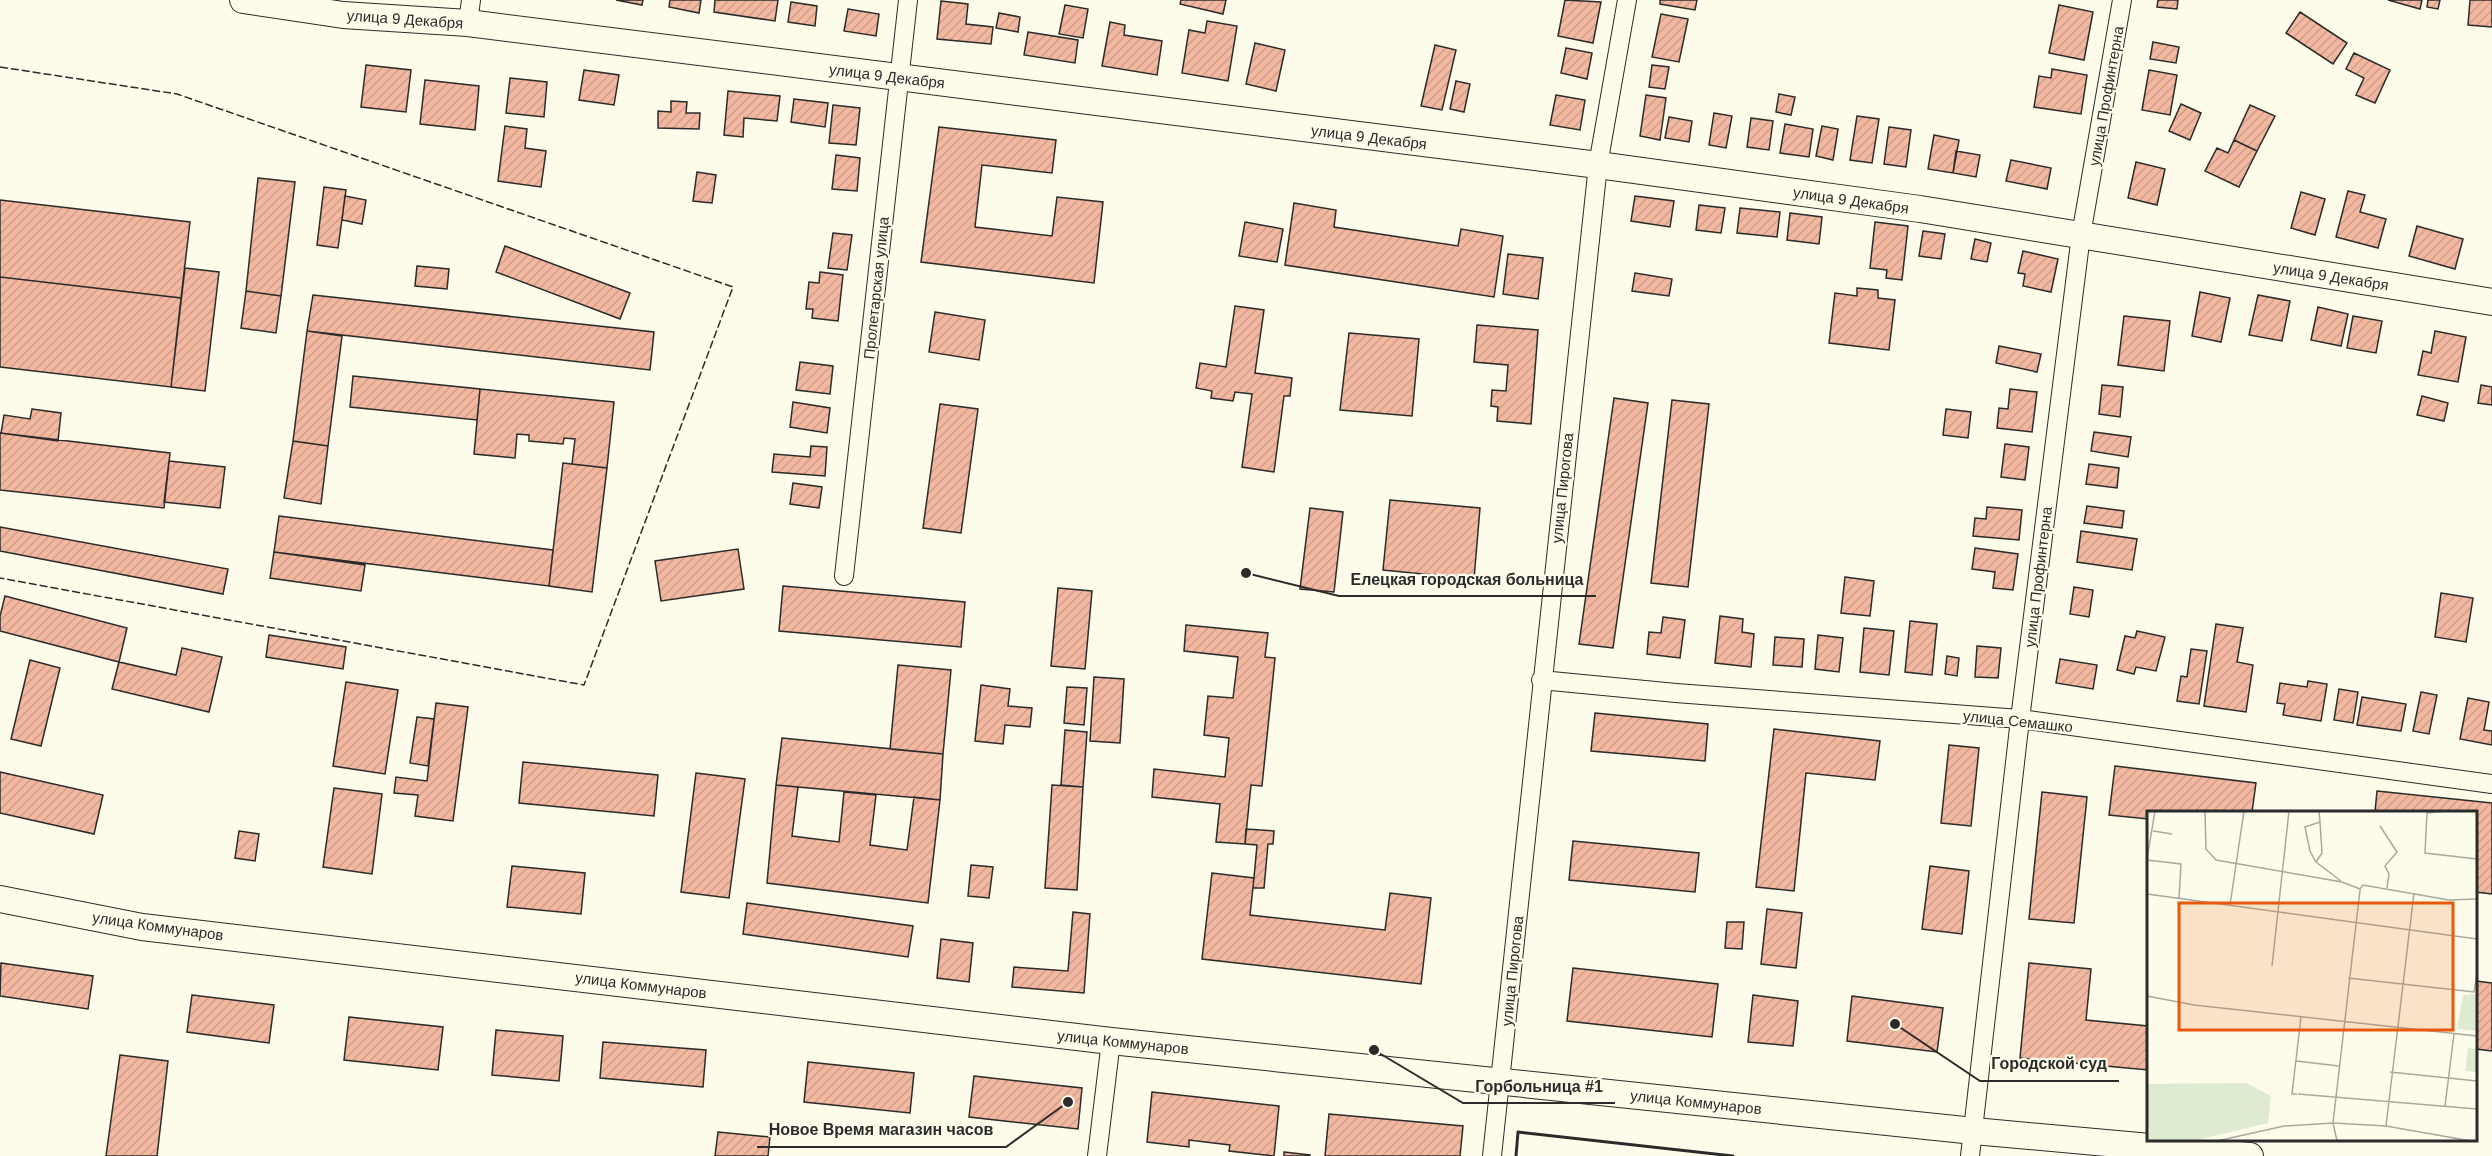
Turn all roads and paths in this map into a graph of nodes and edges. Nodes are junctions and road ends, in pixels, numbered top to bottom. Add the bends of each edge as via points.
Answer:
1 (243, 0) edge
2 (908, 0) edge
3 (1627, 0) edge
4 (2122, 0) edge
5 (470, 12) edge
6 (899, 77) junction
7 (1598, 165) junction
8 (2082, 235) junction
9 (2492, 302) edge
10 (844, 576) dead end
11 (1541, 680) junction
12 (2020, 719) junction
13 (2492, 784) edge
14 (0, 899) edge
15 (1111, 1041) junction
16 (1501, 1082) junction
17 (1974, 1131) junction
18 (1097, 1156) edge
19 (1492, 1156) edge
20 (1971, 1156) edge
21 (2250, 1156) edge

1 - 5 street, улица 9 Декабря via 343,15
2 - 6 street, Пролетарская улица
3 - 7 street, улица Пирогова
4 - 8 street, улица Профинтерна
5 - 6 street, улица 9 Декабря
6 - 7 street, улица 9 Декабря
6 - 10 street, Пролетарская улица
7 - 8 street, улица 9 Декабря
7 - 11 street, улица Пирогова
8 - 9 street, улица 9 Декабря
8 - 12 street, улица Профинтерна
11 - 12 street, улица Семашко
11 - 16 street, улица Пирогова
12 - 13 street, улица Семашко
12 - 17 street, улица Профинтерна
14 - 15 street, улица Коммунаров via 142,927
15 - 16 street, улица Коммунаров
15 - 18 street
16 - 17 street, улица Коммунаров
16 - 19 street, улица Пирогова
17 - 20 street, улица Профинтерна
17 - 21 street, улица Коммунаров

